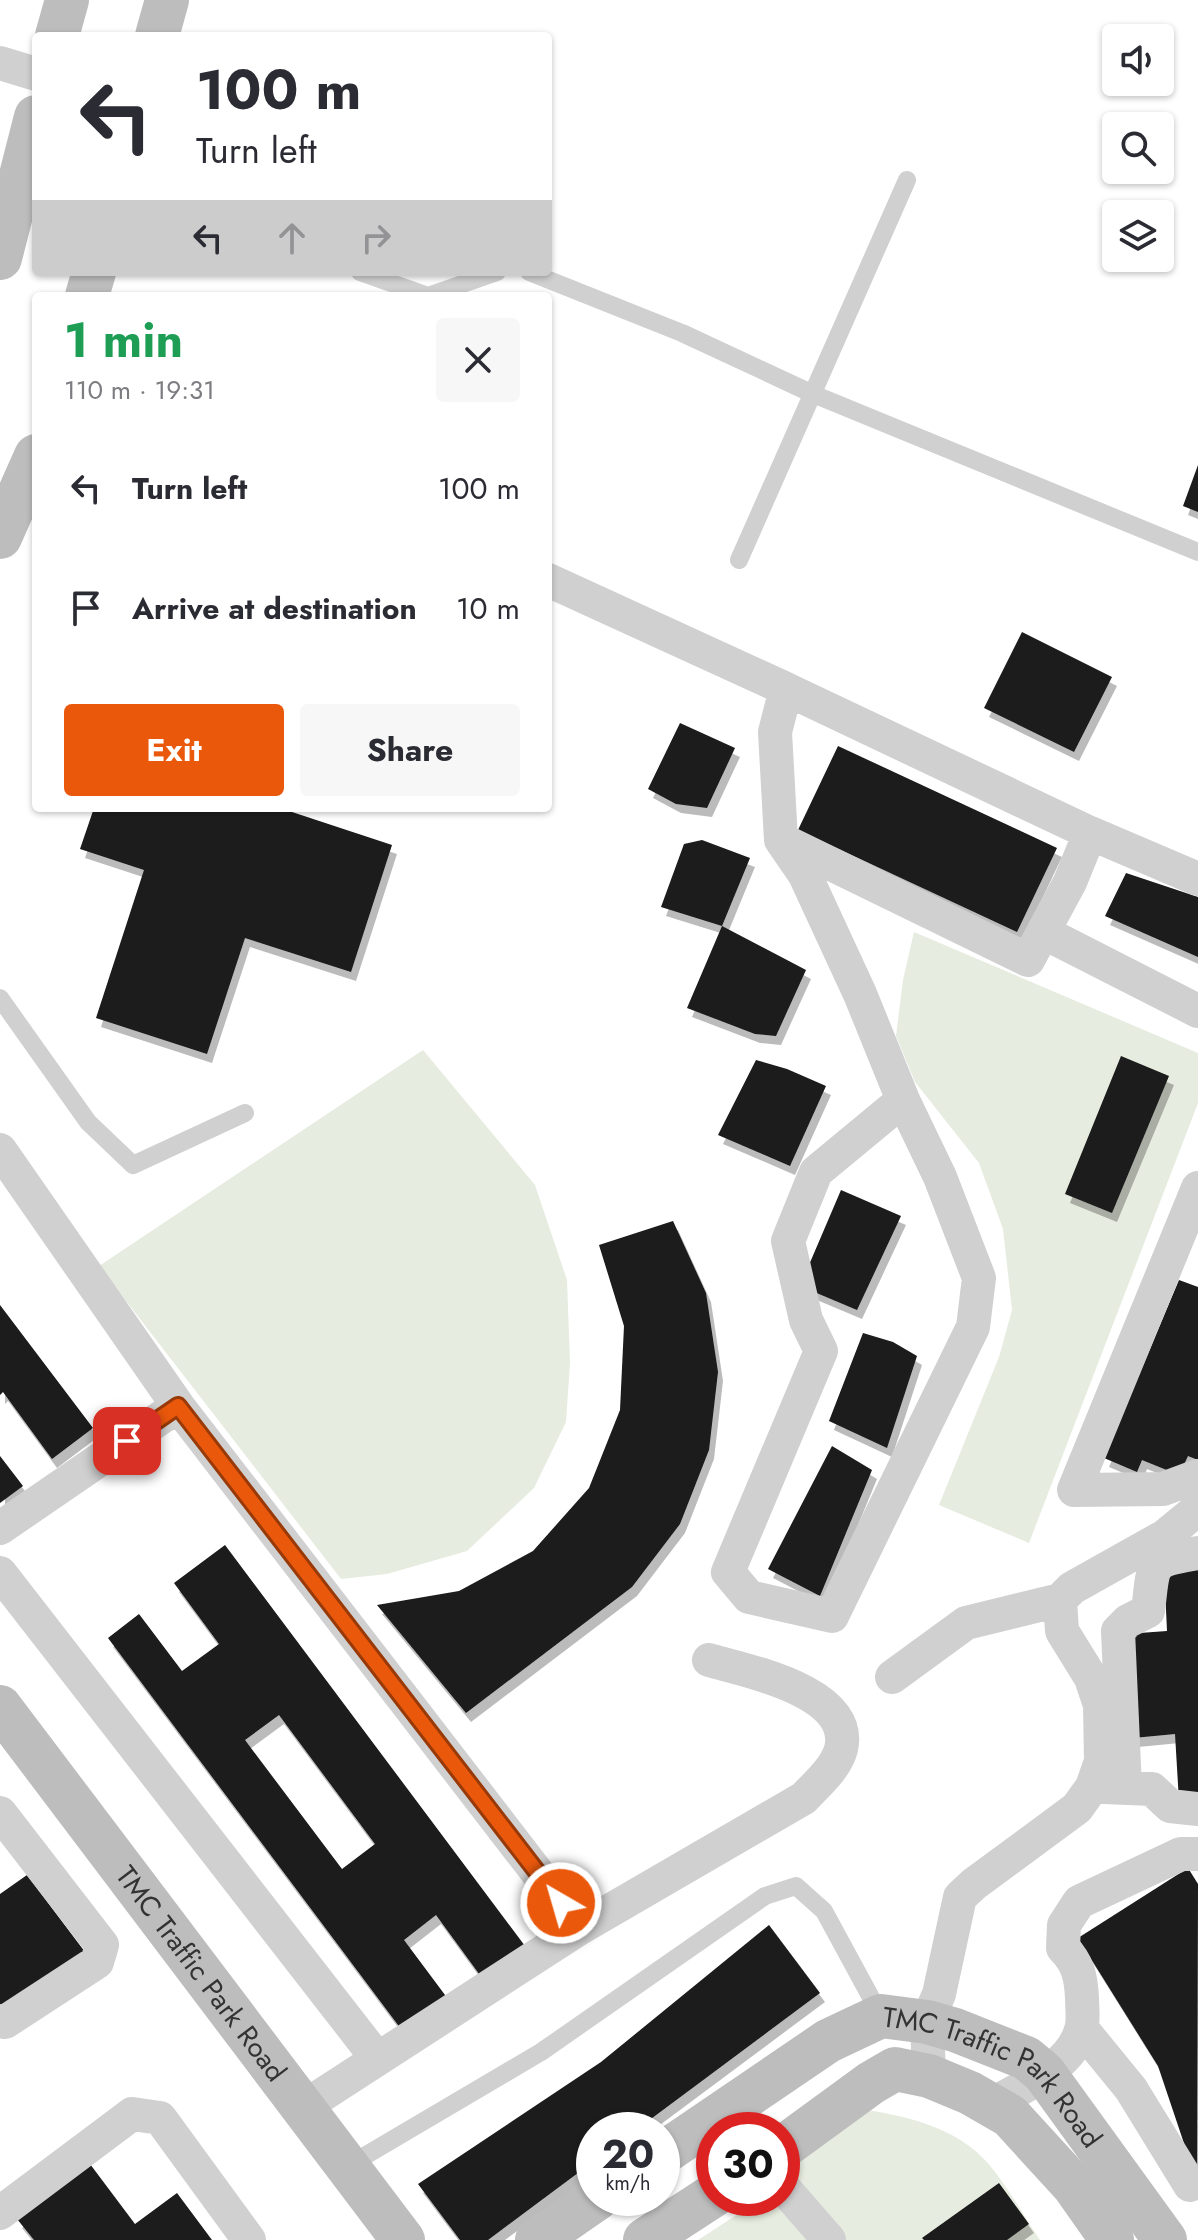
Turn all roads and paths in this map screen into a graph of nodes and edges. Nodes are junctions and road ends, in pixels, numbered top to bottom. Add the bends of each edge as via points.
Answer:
1 (67, 0) edge
2 (167, 0) edge
3 (58, 32) edge
4 (158, 32) edge
5 (0, 63) edge
6 (32, 73) edge
7 (30, 166) edge
8 (907, 180) dead end
9 (0, 257) edge
10 (371, 276) edge
11 (486, 276) edge
12 (539, 276) edge
13 (417, 292) edge
14 (440, 292) edge
15 (813, 394) junction
16 (32, 465) edge
17 (0, 537) edge
18 (1198, 552) edge
19 (739, 560) dead end
20 (552, 582) edge
21 (786, 689) junction
22 (1090, 833) junction
23 (781, 840) junction
24 (1198, 879) edge
25 (1043, 932) junction
26 (0, 998) edge
27 (1198, 1011) edge
28 (903, 1100) junction
29 (245, 1113) dead end
30 (0, 1150) edge
31 (1198, 1188) edge
32 (1188, 1242) edge
33 (178, 1406) junction
34 (1198, 1476) edge
35 (1198, 1509) edge
36 (0, 1528) edge
37 (1198, 1553) edge
38 (0, 1573) edge
39 (1060, 1600) junction
40 (709, 1660) dead end
41 (892, 1677) dead end
42 (1110, 1699) junction
43 (0, 1707) edge
44 (1108, 1787) junction
45 (1198, 1809) edge
46 (3, 1824) edge
47 (1198, 1854) edge
48 (580, 1928) junction
49 (881, 2016) junction
50 (0, 2021) edge
51 (927, 2022) junction
52 (1082, 2029) junction
53 (376, 2057) junction
54 (912, 2072) junction
55 (1044, 2073) junction
56 (991, 2105) junction
57 (302, 2108) junction
58 (800, 2135) edge
59 (680, 2142) edge
60 (346, 2167) junction
61 (1190, 2185) dead end
62 (696, 2207) edge
63 (800, 2207) edge
64 (0, 2213) edge
65 (576, 2213) edge
66 (249, 2240) edge
67 (403, 2240) edge
68 (537, 2240) edge
69 (645, 2240) edge
70 (829, 2240) edge
71 (1112, 2240) edge
72 (1165, 2240) edge

1 - 3 street
2 - 4 street
5 - 6 street
7 - 9 street
8 - 15 lane
10 - 13 lane
11 - 14 lane
12 - 15 lane via 682,333
15 - 18 lane
15 - 19 lane
16 - 17 street
20 - 21 street
21 - 22 street
21 - 23 street via 775,732
22 - 24 street
22 - 25 street
23 - 25 street via 1028,960
23 - 28 street via 805,875
25 - 27 street
26 - 29 lane via 88,1122 133,1165
28 - 28 street via 979,1278 973,1327 832,1616 749,1597 728,1572 821,1351 806,1320 788,1241 816,1172
30 - 33 street
31 - 32 street
32 - 34 street via 1074,1490 1163,1489
33 - 36 street
33 - 48 street
35 - 39 street via 1165,1536 1072,1588
37 - 42 street via 1166,1558 1153,1570 1148,1611 1118,1631
38 - 53 street
39 - 41 street via 966,1623
39 - 42 street via 1062,1631
40 - 48 street via 786,1683 821,1700 839,1724 841,1748 804,1798
42 - 44 street via 1101,1761
43 - 57 street, TMC Traffic Park Road
44 - 45 street via 1152,1789 1170,1806
44 - 51 street via 960,1897 939,1994
46 - 50 street via 102,1945 97,1962
47 - 52 street via 1181,1854 1079,1902 1064,1925 1063,1948 1081,1976
48 - 53 street
49 - 51 street, TMC Traffic Park Road
49 - 54 street
49 - 59 street, TMC Traffic Park Road via 828,2041
49 - 60 lane via 824,1911 796,1886 765,1896 541,2052
51 - 54 street
51 - 55 street, TMC Traffic Park Road via 1026,2058
52 - 55 street via 1066,2056
52 - 61 street via 1131,2089
53 - 57 street
54 - 56 street, TMC Traffic Park Road
54 - 58 street, TMC Traffic Park Road via 871,2083
55 - 56 street
55 - 72 street, TMC Traffic Park Road
56 - 71 street, TMC Traffic Park Road via 1010,2116 1074,2186
57 - 60 street, TMC Traffic Park Road
60 - 67 street, TMC Traffic Park Road
62 - 69 street
63 - 70 street
64 - 66 street via 132,2114 160,2118
65 - 68 street

